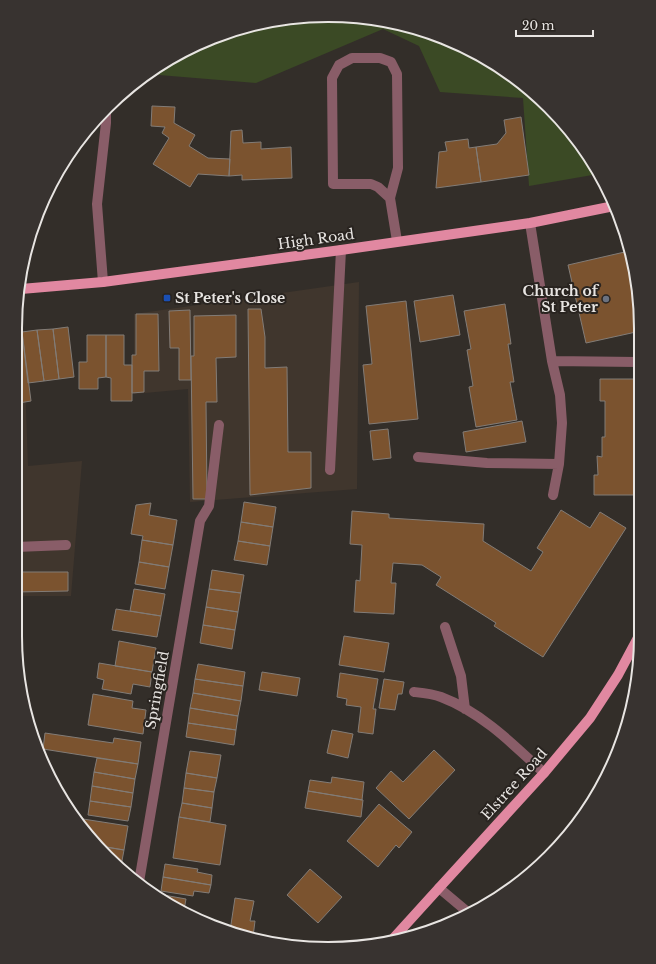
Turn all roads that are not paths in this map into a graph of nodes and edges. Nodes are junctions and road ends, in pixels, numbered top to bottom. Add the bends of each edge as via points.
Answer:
1 (106, 118) edge
2 (390, 198) junction
3 (609, 207) edge
4 (530, 223) junction
5 (398, 241) junction
6 (341, 250) junction
7 (103, 282) junction
8 (25, 289) edge
9 (552, 360) junction
10 (634, 362) edge
11 (219, 425) dead end
12 (418, 457) dead end
13 (559, 464) junction
14 (330, 470) dead end
15 (554, 496) dead end
16 (66, 545) dead end
17 (22, 547) edge
18 (445, 627) dead end
19 (633, 646) edge
20 (414, 692) dead end
21 (466, 709) junction
22 (544, 774) junction
23 (140, 877) edge
24 (439, 888) junction
25 (464, 909) edge
26 (397, 934) edge

1 - 7 street via 97,204
2 - 2 street via 371,184 333,184 332,78 339,65 352,58 380,58 390,62 397,74 398,168
2 - 5 street
3 - 4 main road, High Road
4 - 5 main road, High Road
4 - 9 street
5 - 6 main road, High Road
6 - 7 main road, High Road
6 - 14 street
7 - 8 main road, High Road
9 - 10 street
9 - 13 street via 560,395 562,423
11 - 23 street, Springfield via 209,506 200,521
12 - 13 street via 487,463
13 - 15 street
16 - 17 street
18 - 21 street via 461,676
19 - 22 main road, Elstree Road via 590,718
20 - 21 street via 440,696
21 - 22 street via 494,729
22 - 24 main road, Elstree Road
24 - 25 street
24 - 26 main road, Elstree Road

